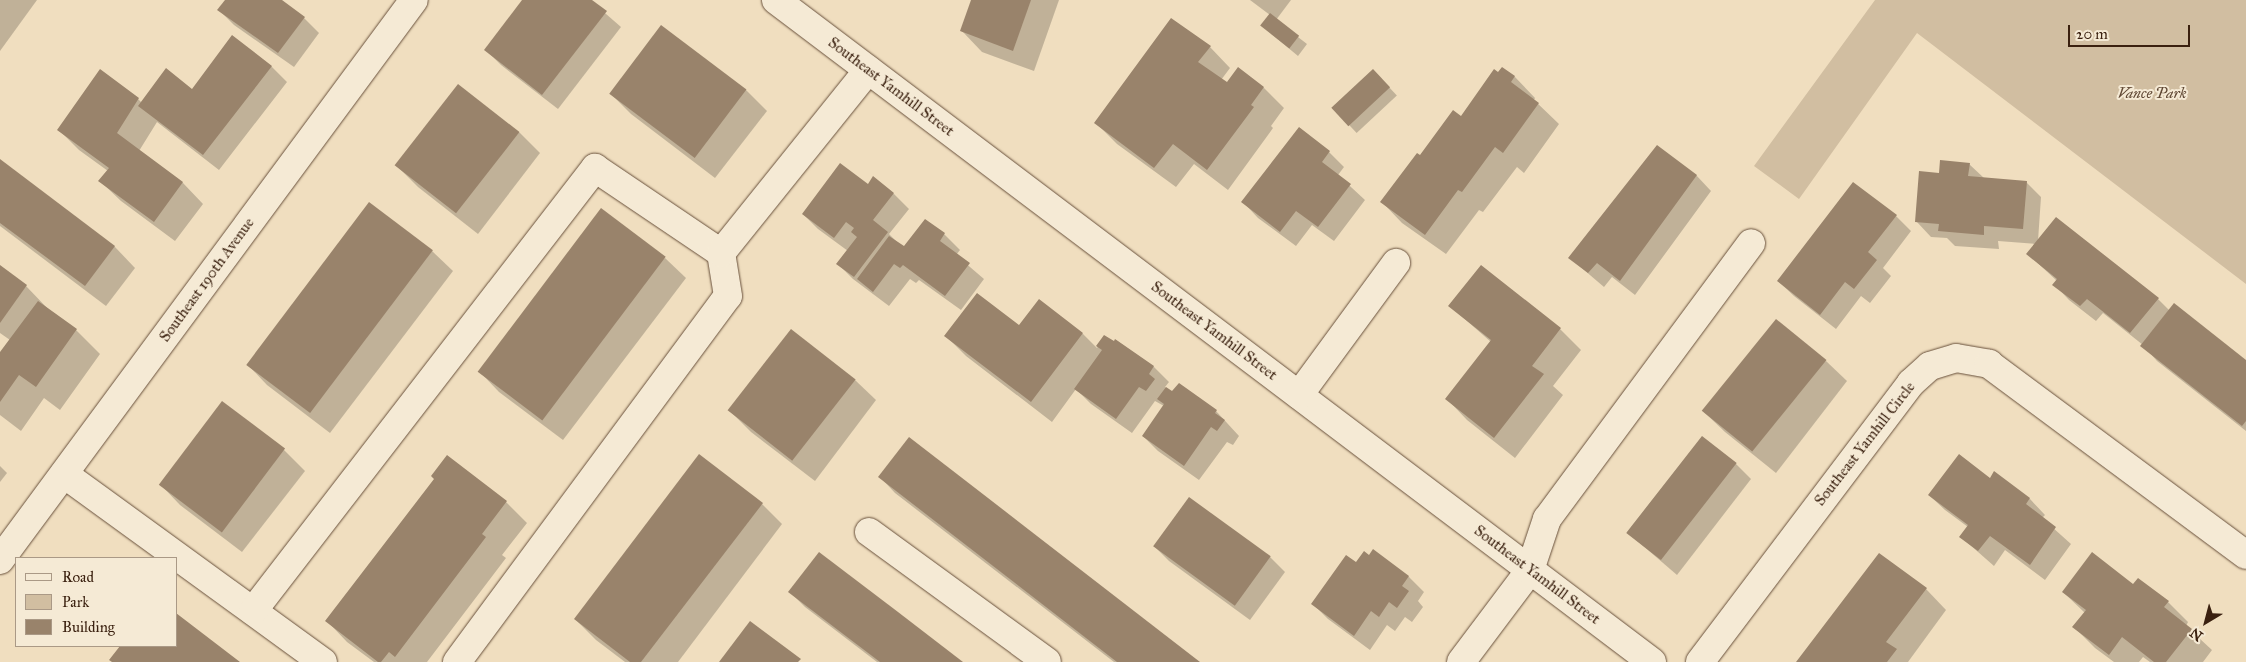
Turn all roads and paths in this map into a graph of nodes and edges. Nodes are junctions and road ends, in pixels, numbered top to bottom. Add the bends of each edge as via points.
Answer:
1 (414, 0) edge
2 (776, 0) edge
3 (868, 70) junction
4 (1751, 244) dead end
5 (721, 253) junction
6 (1396, 263) dead end
7 (1299, 396) junction
8 (64, 474) junction
9 (869, 532) dead end
10 (2246, 555) edge
11 (0, 560) edge
12 (1530, 570) junction
13 (253, 611) junction
14 (323, 662) edge
15 (457, 662) edge
16 (1047, 662) edge
17 (1461, 662) edge
18 (1652, 662) edge
19 (1700, 662) edge

1 - 8 street, Southeast 190th Avenue
2 - 3 street, Southeast Yamhill Street
3 - 5 street
3 - 7 street, Southeast Yamhill Street
4 - 12 street via 1547,519
5 - 13 street via 595,168
5 - 15 street via 728,296
6 - 7 street
7 - 12 street, Southeast Yamhill Street
8 - 11 street, Southeast 190th Avenue
8 - 13 street
9 - 16 street
10 - 19 street, Southeast Yamhill Circle via 1989,364 1956,358 1930,366 1911,383
12 - 17 street
12 - 18 street, Southeast Yamhill Street
13 - 14 street

